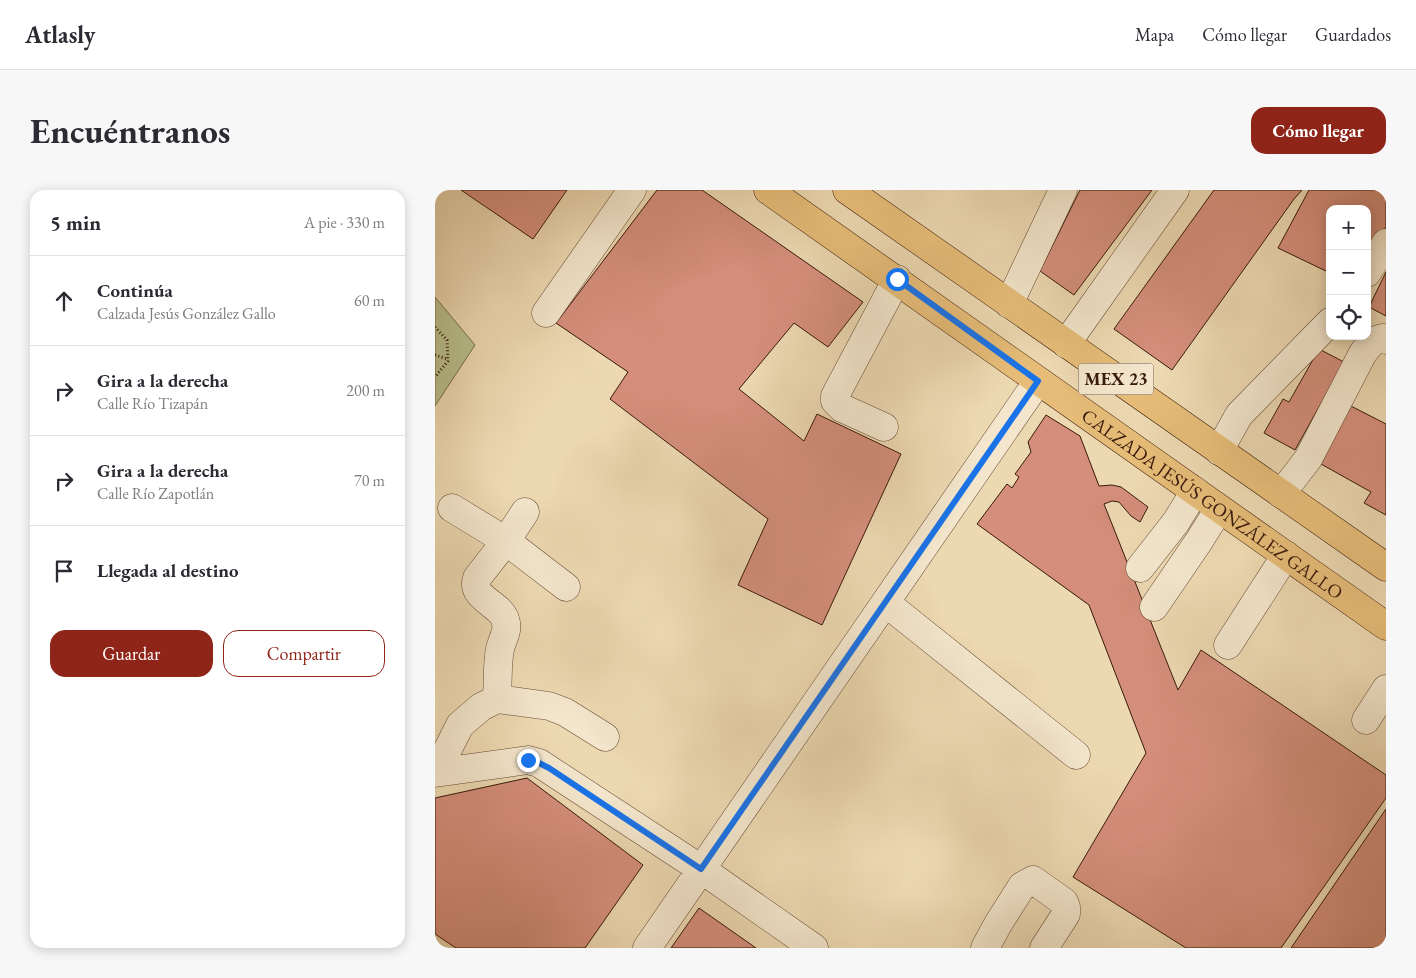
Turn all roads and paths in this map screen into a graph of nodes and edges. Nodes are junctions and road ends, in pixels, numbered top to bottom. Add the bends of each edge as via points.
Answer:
1 (632, 190) edge
2 (849, 190) edge
3 (1063, 190) edge
4 (1175, 190) edge
5 (772, 192) edge
6 (1386, 243) edge
7 (1371, 267) edge
8 (897, 279) junction
9 (1009, 304) junction
10 (546, 313) dead end
11 (1326, 326) edge
12 (435, 327) edge
13 (1386, 340) edge
14 (1066, 344) junction
15 (435, 354) edge
16 (447, 359) junction
17 (435, 377) edge
18 (1038, 381) junction
19 (884, 426) dead end
20 (1219, 451) junction
21 (1195, 492) junction
22 (1281, 494) junction
23 (452, 508) dead end
24 (1219, 508) junction
25 (525, 512) dead end
26 (506, 540) junction
27 (1286, 555) junction
28 (1386, 567) edge
29 (1141, 568) dead end
30 (566, 587) dead end
31 (886, 603) junction
32 (1154, 607) dead end
33 (1386, 626) edge
34 (1228, 645) dead end
35 (1386, 689) edge
36 (497, 699) junction
37 (1366, 720) dead end
38 (605, 737) dead end
39 (1076, 755) dead end
40 (439, 772) edge
41 (701, 869) junction
42 (647, 948) edge
43 (814, 948) edge
44 (985, 948) edge
45 (1044, 948) edge

1 - 10 street
2 - 9 main road, MEX 23
3 - 9 street
4 - 14 street
5 - 8 main road, CALZADA JESÚS GONZÁLEZ GALLO / MEX 23
6 - 7 street
8 - 18 main road, CALZADA JESÚS GONZÁLEZ GALLO / MEX 23
8 - 19 street via 835,396 835,401 842,408
9 - 14 main road, MEX 23
11 - 20 street via 1239,415
12 - 16 path via 447,340
13 - 22 street via 1373,341 1363,353 1308,459
14 - 20 main road, MEX 23
15 - 16 path
16 - 17 path
18 - 21 main road, CALZADA JESÚS GONZÁLEZ GALLO / MEX 23
18 - 31 street
20 - 22 main road, MEX 23
21 - 24 main road, CALZADA JESÚS GONZÁLEZ GALLO / MEX 23
21 - 29 street
22 - 28 main road, MEX 23
23 - 26 street
24 - 27 main road, CALZADA JESÚS GONZÁLEZ GALLO / MEX 23
24 - 32 street
25 - 26 street
26 - 30 street
26 - 36 street via 475,583 477,591 502,613 507,628 501,648
27 - 33 main road, CALZADA JESÚS GONZÁLEZ GALLO / MEX 23
27 - 34 street
31 - 39 street
31 - 41 street
35 - 37 street
36 - 38 street via 549,706
36 - 40 street via 481,706 461,725
40 - 41 street via 528,760 539,763
41 - 42 street
41 - 43 street
44 - 45 street via 1022,886 1033,880 1067,907 1066,914

